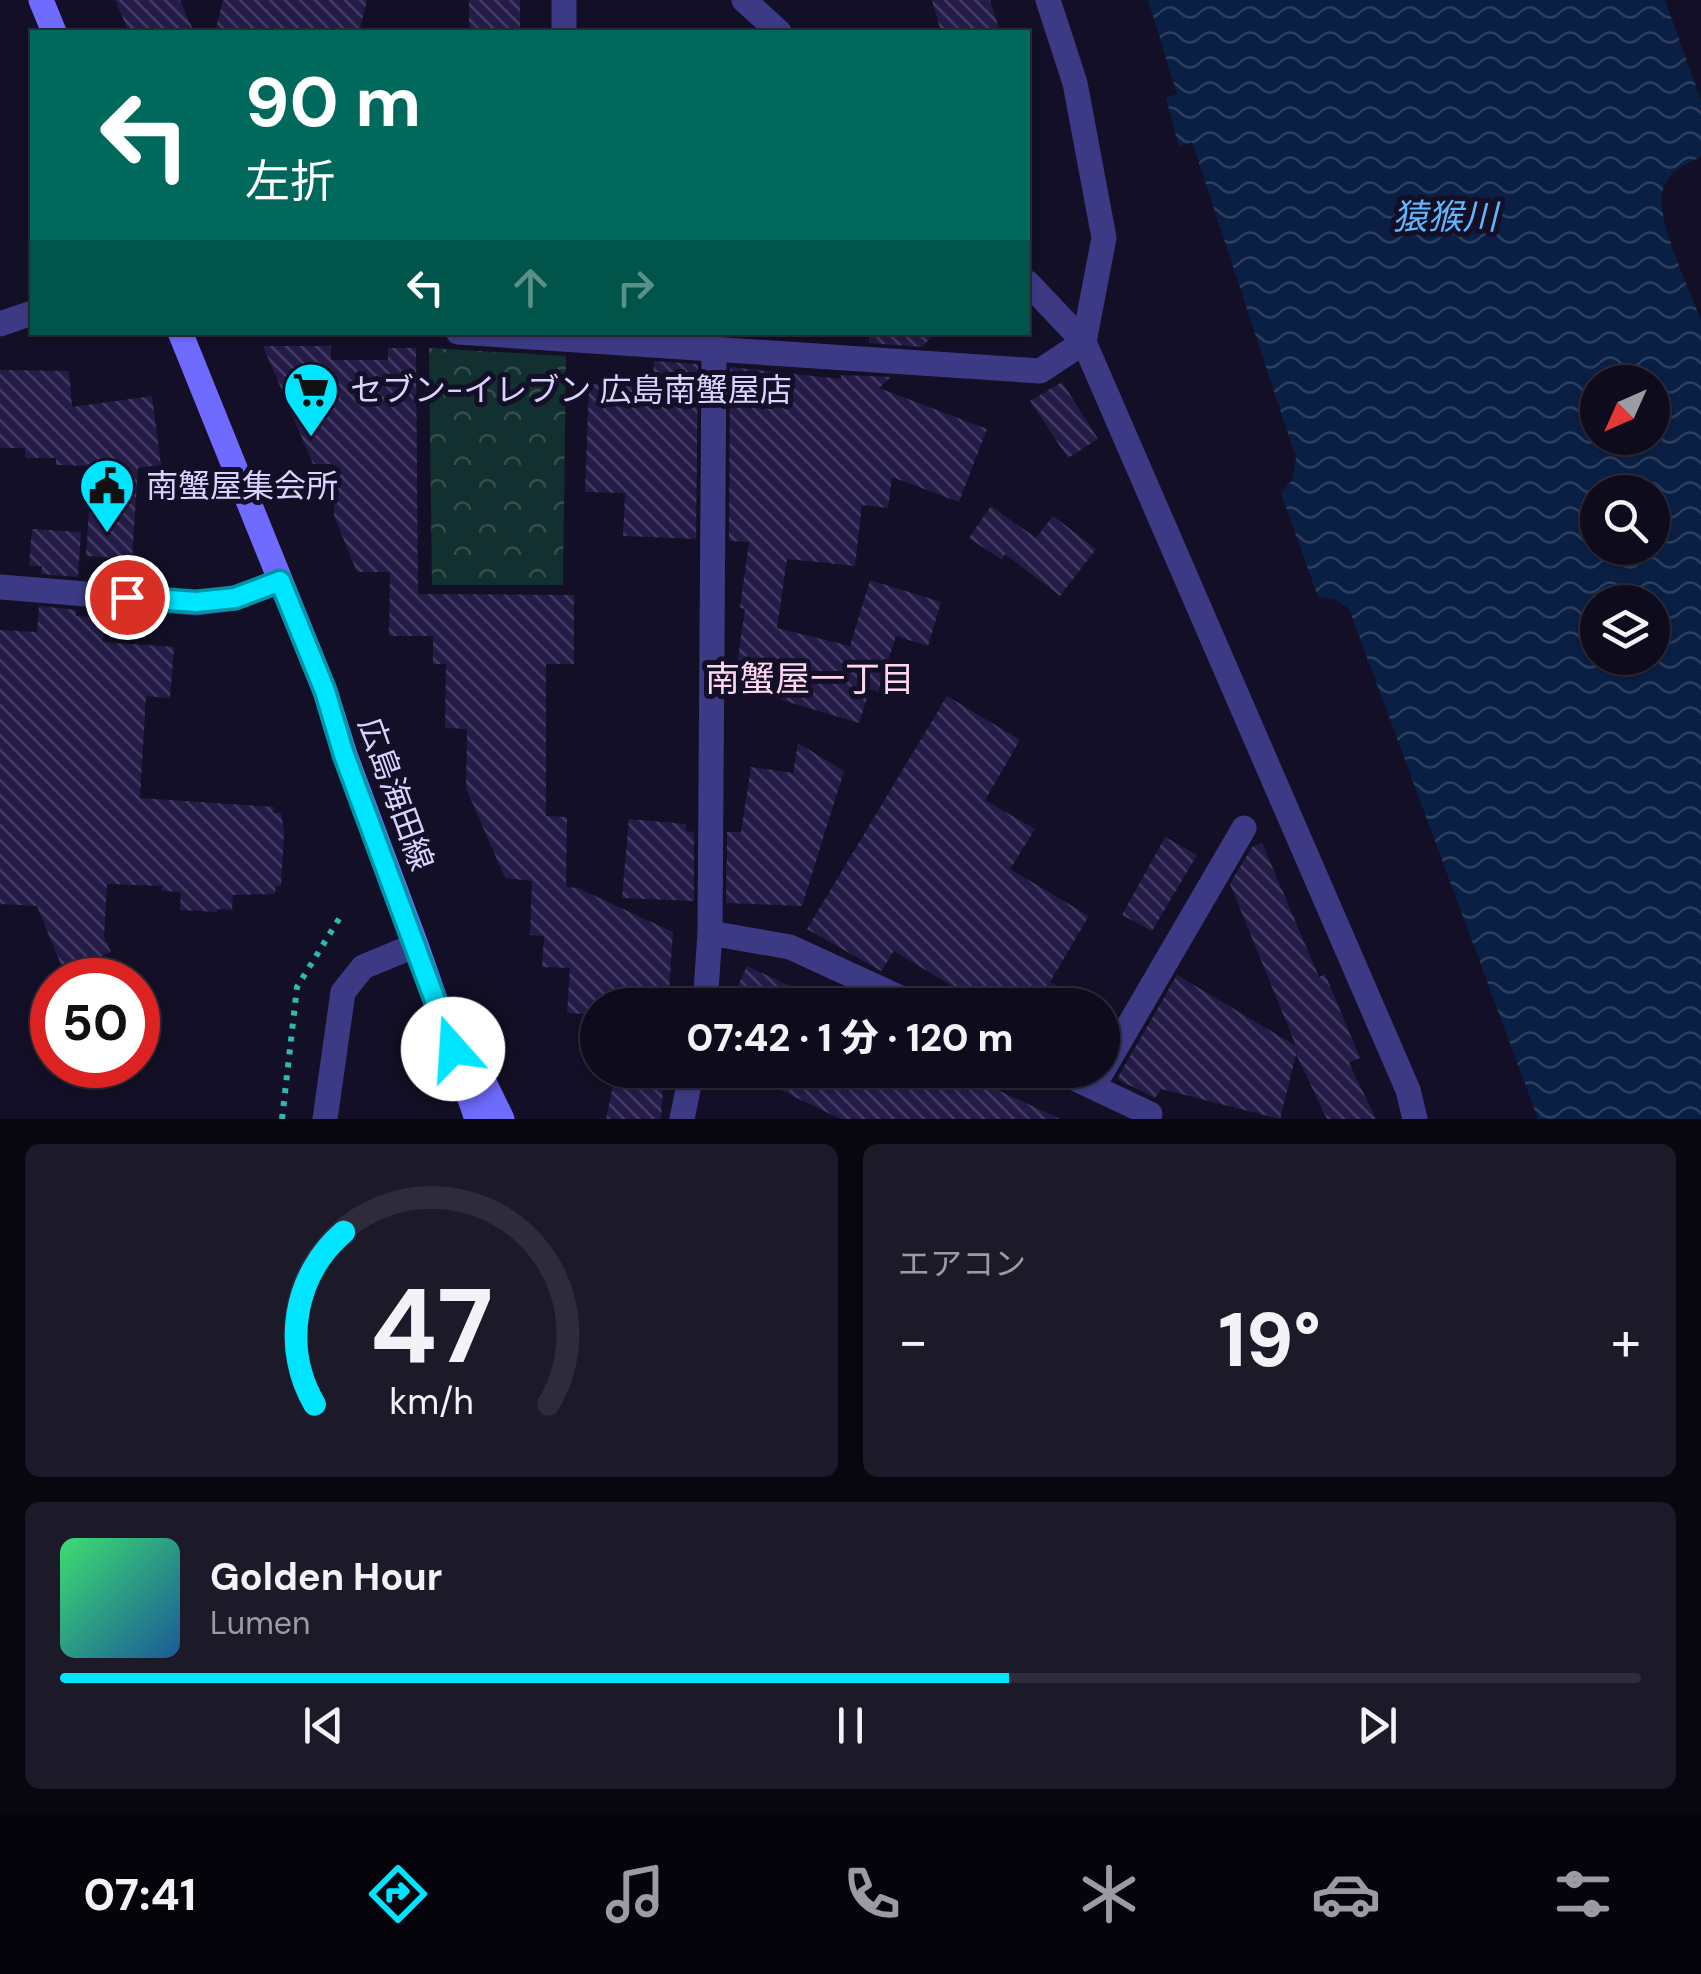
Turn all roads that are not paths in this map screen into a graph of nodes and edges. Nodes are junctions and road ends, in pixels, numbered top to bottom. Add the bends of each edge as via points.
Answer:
1 (41, 0) edge
2 (564, 0) edge
3 (744, 0) edge
4 (1048, 0) edge
5 (53, 30) edge
6 (564, 30) edge
7 (777, 30) edge
8 (1030, 285) edge
9 (30, 314) edge
10 (0, 324) edge
11 (183, 335) edge
12 (536, 335) edge
13 (562, 336) edge
14 (1084, 342) junction
15 (714, 349) junction
16 (280, 581) junction
17 (0, 587) edge
18 (1244, 828) dead end
19 (710, 933) junction
20 (416, 945) junction
21 (705, 988) edge
22 (879, 988) edge
23 (1120, 1041) edge
24 (688, 1088) edge
25 (1095, 1088) edge
26 (1150, 1114) dead end
27 (325, 1119) edge
28 (477, 1119) edge
29 (502, 1119) edge
30 (682, 1119) edge
31 (1414, 1119) edge

1 - 5 main road
2 - 6 street
3 - 7 street
4 - 14 street via 1075,83 1104,238
8 - 14 street
9 - 10 street
11 - 16 main road, 広島海田線
12 - 13 street
13 - 15 street
14 - 15 street via 1040,371
14 - 31 street via 1408,1090
15 - 19 street
16 - 17 street via 235,598 196,602
16 - 20 main road, 広島海田線
18 - 23 street
19 - 21 street
19 - 22 street via 790,947
20 - 27 street via 363,967 343,992
20 - 28 main road, 広島海田線
20 - 29 main road, 広島海田線
24 - 30 street
25 - 26 street

